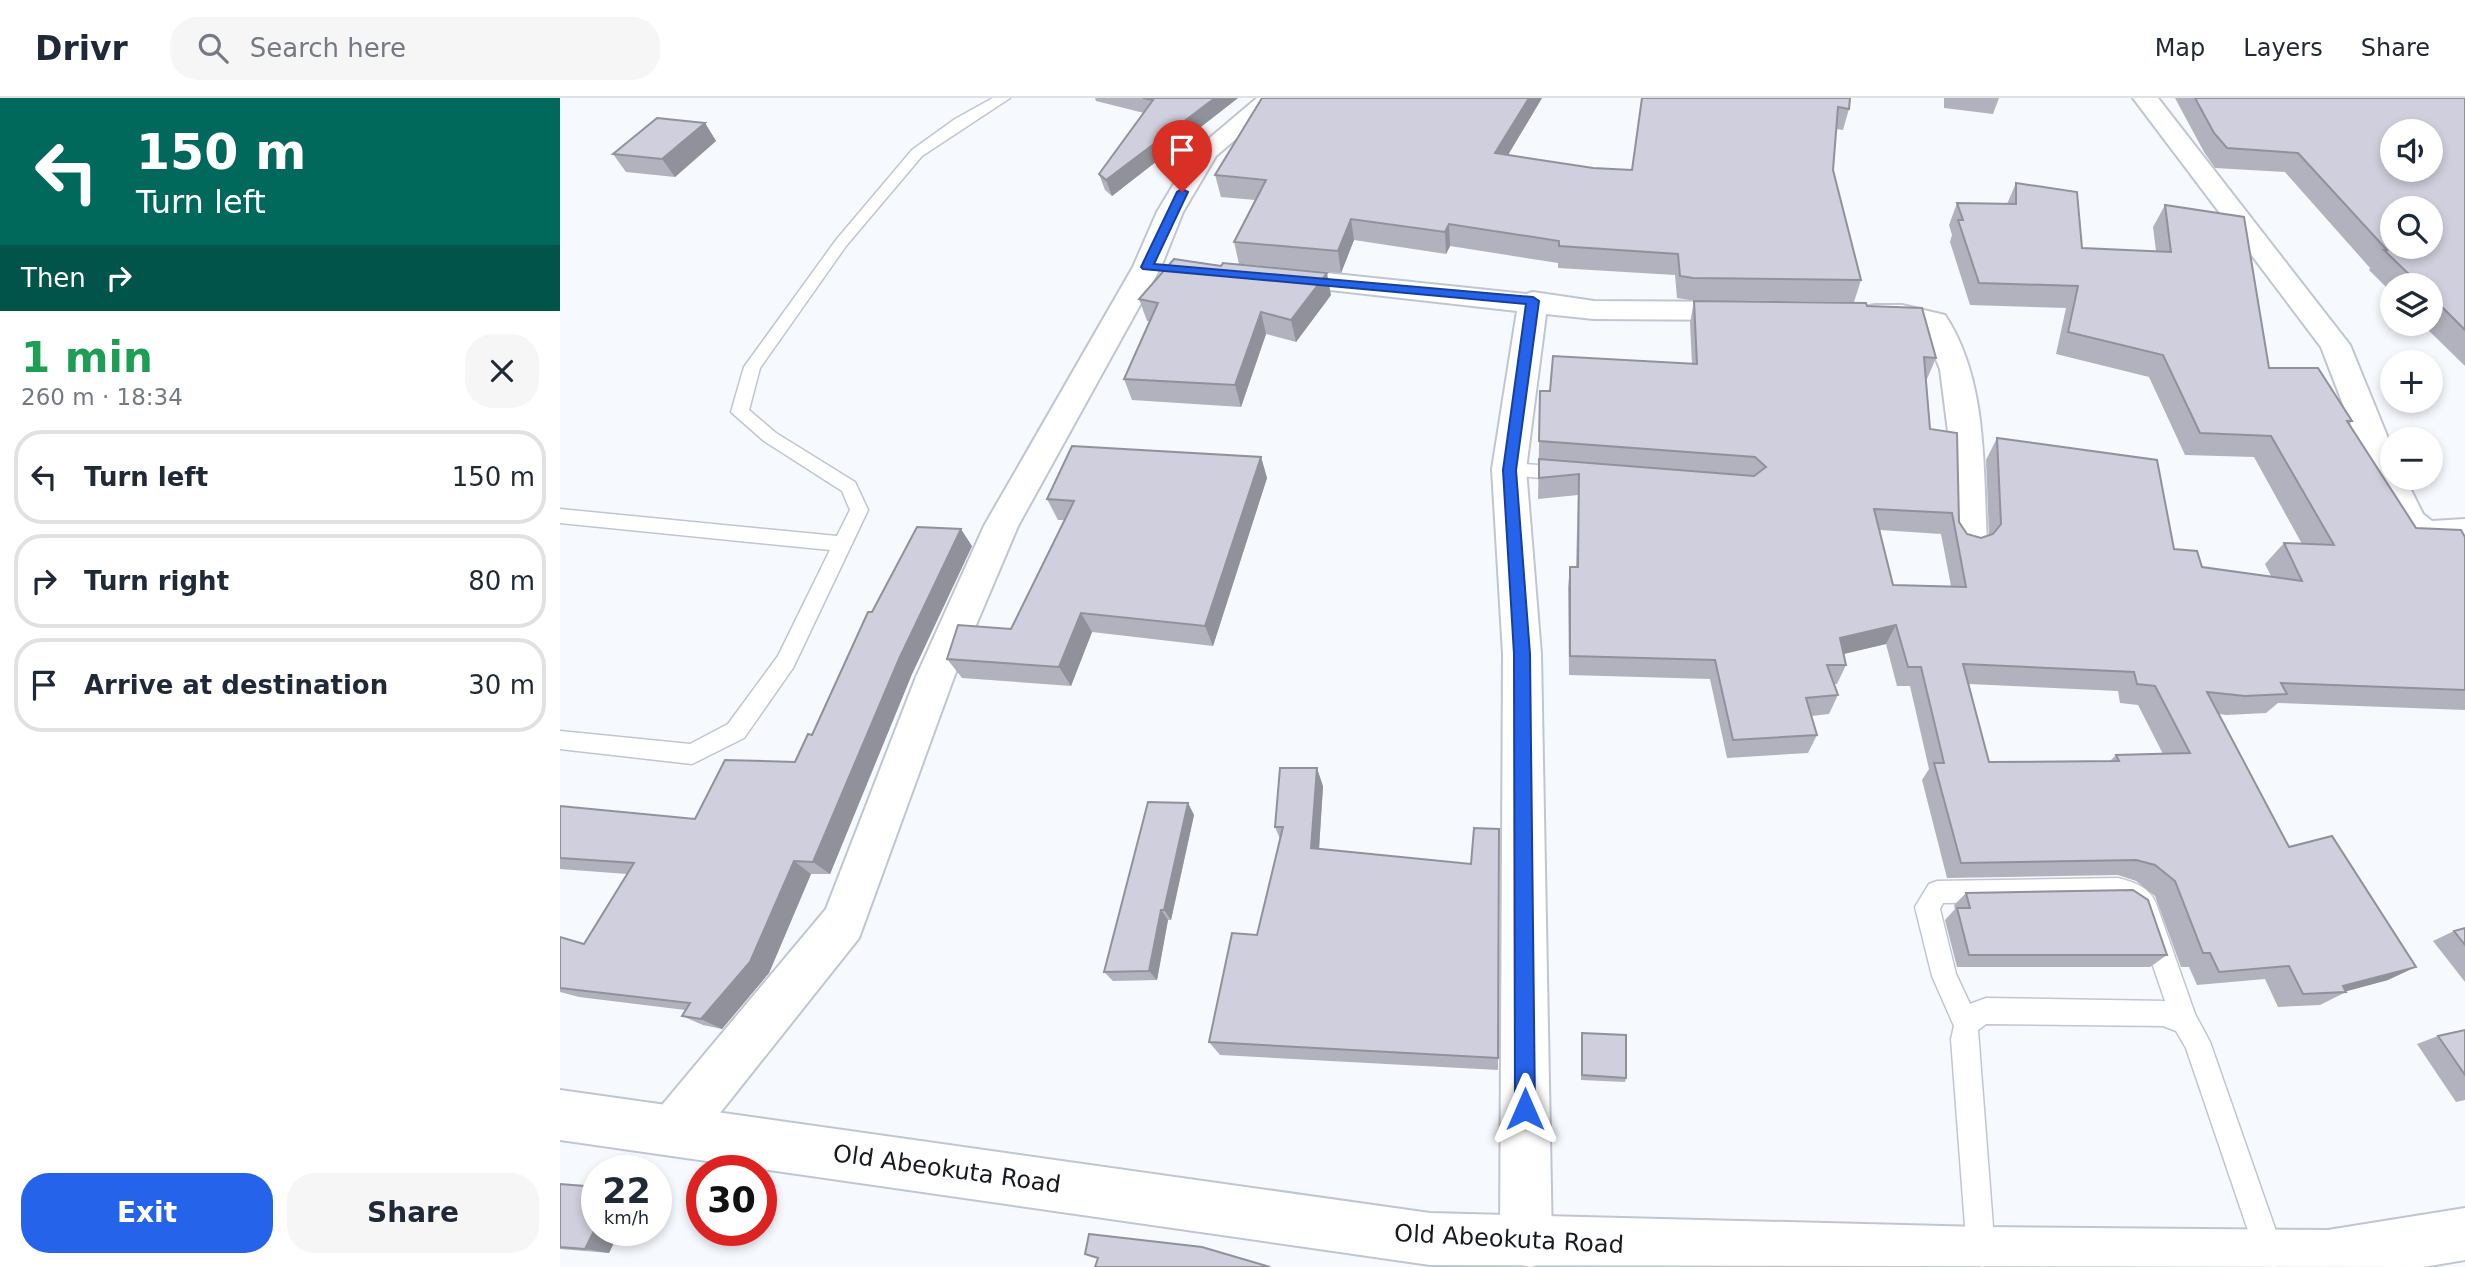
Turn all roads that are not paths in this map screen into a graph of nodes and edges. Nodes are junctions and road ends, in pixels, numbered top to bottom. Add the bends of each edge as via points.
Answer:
1 (1272, 98) edge
2 (2145, 98) edge
3 (994, 99) edge
4 (1249, 274) edge
5 (1533, 301) junction
6 (1766, 311) edge
7 (1843, 313) edge
8 (1509, 470) junction
9 (1589, 476) edge
10 (560, 516) edge
11 (2465, 532) edge
12 (1969, 543) edge
13 (842, 544) junction
14 (560, 740) edge
15 (2185, 1021) junction
16 (1966, 1023) junction
17 (560, 1115) edge
18 (676, 1129) junction
19 (2465, 1234) edge
20 (1526, 1243) junction
21 (1428, 1253) edge
22 (1981, 1253) junction
23 (2270, 1254) junction
24 (2329, 1262) edge

1 - 18 main road via 1206,152 1170,212 1160,267 1001,526 935,677 843,923
2 - 11 main road via 2335,345 2396,498 2411,523 2422,532 2441,536
3 - 13 lane via 917,153 841,243 752,367 740,412 770,437 849,487 859,510
4 - 5 main road
5 - 6 main road via 1594,310
5 - 8 main road
7 - 12 main road via 1902,314 1935,323 1955,369 1966,447
8 - 9 lane
8 - 20 main road via 1522,654
10 - 13 lane
13 - 14 lane via 786,662 736,731 692,754
15 - 16 lane via 2163,1013 1986,1011
15 - 16 lane via 2144,902 2130,892 1937,892 1927,907 1944,976
15 - 23 lane via 2197,1042
16 - 22 lane
17 - 18 main road, Old Abeokuta Road
18 - 21 main road, Old Abeokuta Road
19 - 24 main road, Old Abeokuta Road
20 - 21 main road, Old Abeokuta Road
20 - 22 main road, Old Abeokuta Road
22 - 23 main road, Old Abeokuta Road
23 - 24 main road, Old Abeokuta Road

